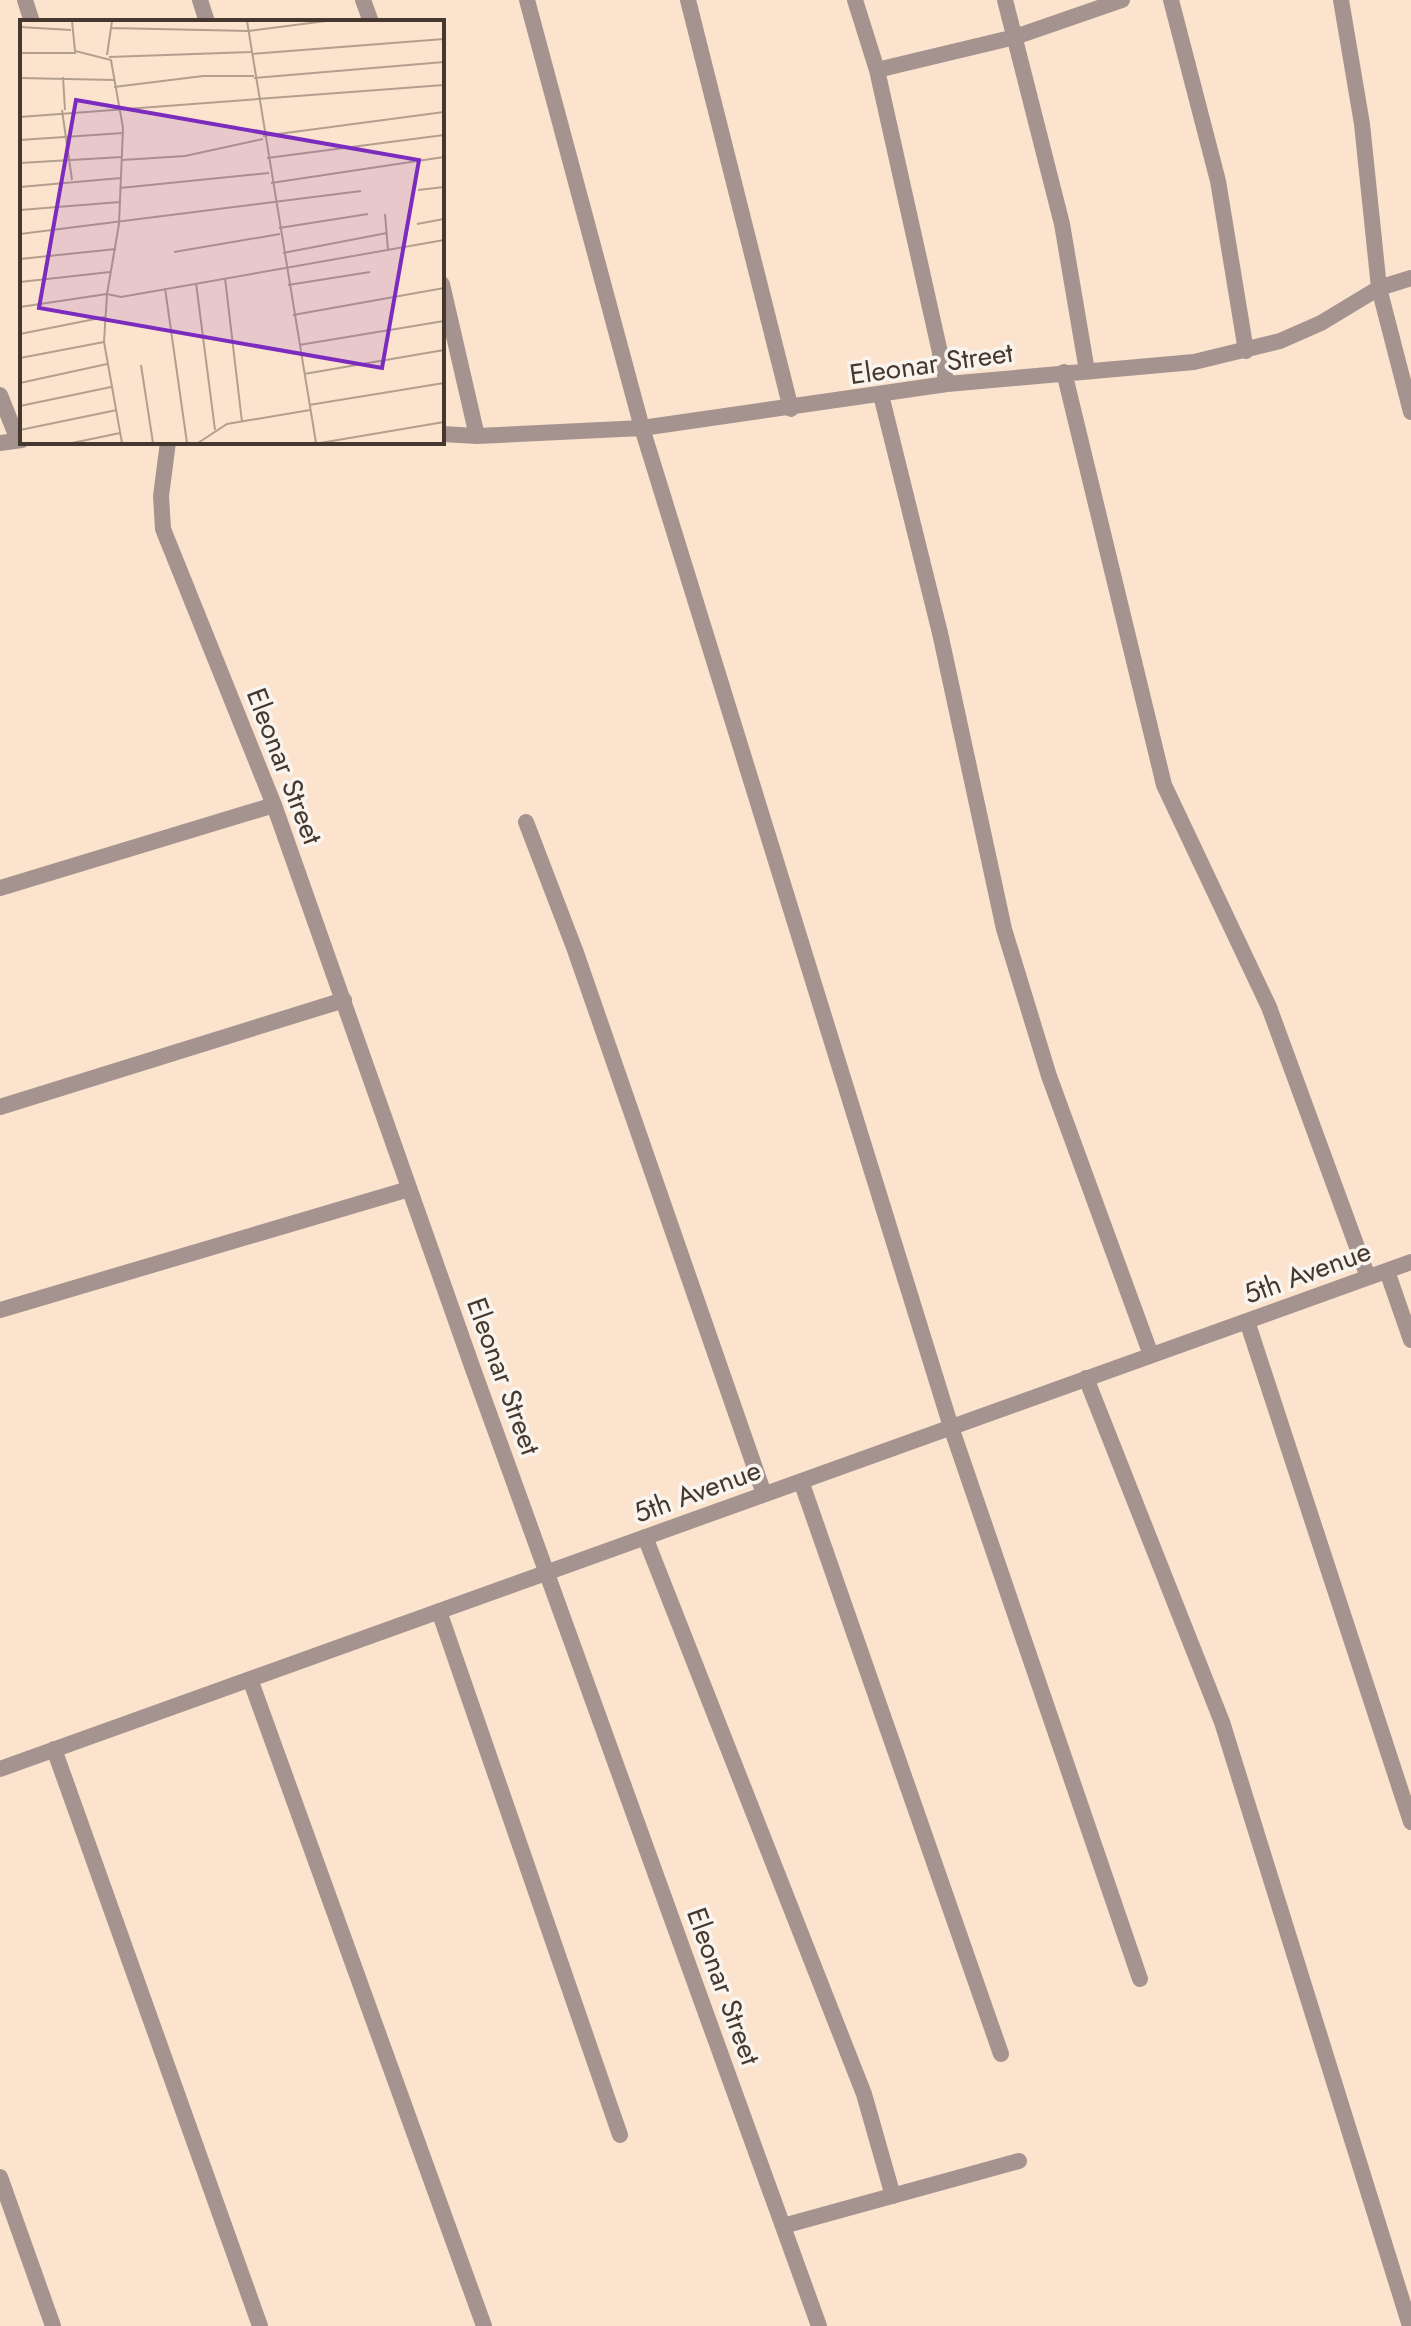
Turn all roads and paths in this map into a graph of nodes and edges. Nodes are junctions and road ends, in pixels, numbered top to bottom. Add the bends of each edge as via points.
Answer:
1 (25, 0) edge
2 (200, 0) edge
3 (363, 0) edge
4 (527, 0) edge
5 (688, 0) edge
6 (855, 0) edge
7 (1005, 0) edge
8 (1122, 0) edge
9 (1171, 0) edge
10 (1341, 0) edge
11 (31, 20) edge
12 (206, 20) edge
13 (370, 20) edge
14 (1015, 37) junction
15 (877, 70) junction
16 (1411, 278) edge
17 (1379, 288) junction
18 (444, 293) edge
19 (1246, 351) junction
20 (1087, 371) junction
21 (1064, 372) junction
22 (947, 384) junction
23 (0, 395) edge
24 (881, 395) junction
25 (791, 409) junction
26 (1411, 412) edge
27 (642, 428) junction
28 (444, 434) edge
29 (477, 436) junction
30 (20, 440) edge
31 (0, 443) edge
32 (168, 444) edge
33 (274, 805) junction
34 (526, 822) dead end
35 (0, 888) edge
36 (344, 1000) junction
37 (0, 1107) edge
38 (409, 1189) junction
39 (1411, 1262) edge
40 (1387, 1271) junction
41 (1368, 1277) junction
42 (0, 1310) edge
43 (1247, 1321) junction
44 (1411, 1340) edge
45 (1151, 1355) junction
46 (1086, 1378) junction
47 (951, 1427) junction
48 (801, 1481) junction
49 (764, 1494) junction
50 (645, 1537) junction
51 (547, 1572) junction
52 (439, 1611) junction
53 (250, 1679) junction
54 (54, 1749) junction
55 (0, 1769) edge
56 (1411, 1822) edge
57 (1140, 1979) dead end
58 (1001, 2054) dead end
59 (620, 2135) dead end
60 (1019, 2161) dead end
61 (0, 2177) edge
62 (893, 2196) junction
63 (783, 2226) junction
64 (53, 2326) edge
65 (260, 2326) edge
66 (484, 2326) edge
67 (819, 2326) edge
68 (1410, 2326) edge

1 - 11 street
2 - 12 street
3 - 13 street
4 - 27 street
5 - 25 street
6 - 15 street
7 - 14 street
8 - 14 street
9 - 19 street via 1218,181
10 - 17 street via 1362,124
14 - 15 street
14 - 20 street via 1062,224
15 - 22 street
16 - 17 street, Eleonar Street
17 - 19 street, Eleonar Street via 1321,323
17 - 26 street
18 - 29 street
19 - 20 street, Eleonar Street via 1194,362
20 - 21 street, Eleonar Street
21 - 22 street, Eleonar Street
21 - 41 street via 1164,785 1269,1007
22 - 24 street, Eleonar Street
23 - 30 street
24 - 25 street, Eleonar Street
24 - 45 street via 940,633 1004,929 1049,1076
25 - 27 street, Eleonar Street
27 - 29 street, Eleonar Street
27 - 47 street
28 - 29 street, Eleonar Street
30 - 31 street
32 - 33 street, Eleonar Street via 163,529
33 - 35 street
33 - 36 street, Eleonar Street
34 - 49 street
36 - 37 street
36 - 38 street, Eleonar Street
38 - 42 street
38 - 51 street, Eleonar Street
39 - 40 street, 5th Avenue
40 - 41 street, 5th Avenue
40 - 44 street
41 - 43 street, 5th Avenue
43 - 45 street, 5th Avenue
43 - 56 street
45 - 46 street, 5th Avenue
46 - 47 street, 5th Avenue
46 - 68 street via 1222,1722
47 - 48 street, 5th Avenue
47 - 57 street
48 - 49 street, 5th Avenue
48 - 58 street
49 - 50 street, 5th Avenue
50 - 51 street, 5th Avenue
50 - 62 street via 864,2094
51 - 52 street, 5th Avenue
51 - 63 street, Eleonar Street
52 - 53 street, 5th Avenue
52 - 59 street
53 - 54 street, 5th Avenue
53 - 66 street
54 - 55 street, 5th Avenue
54 - 65 street
60 - 62 street
61 - 64 street
62 - 63 street
63 - 67 street, Eleonar Street

